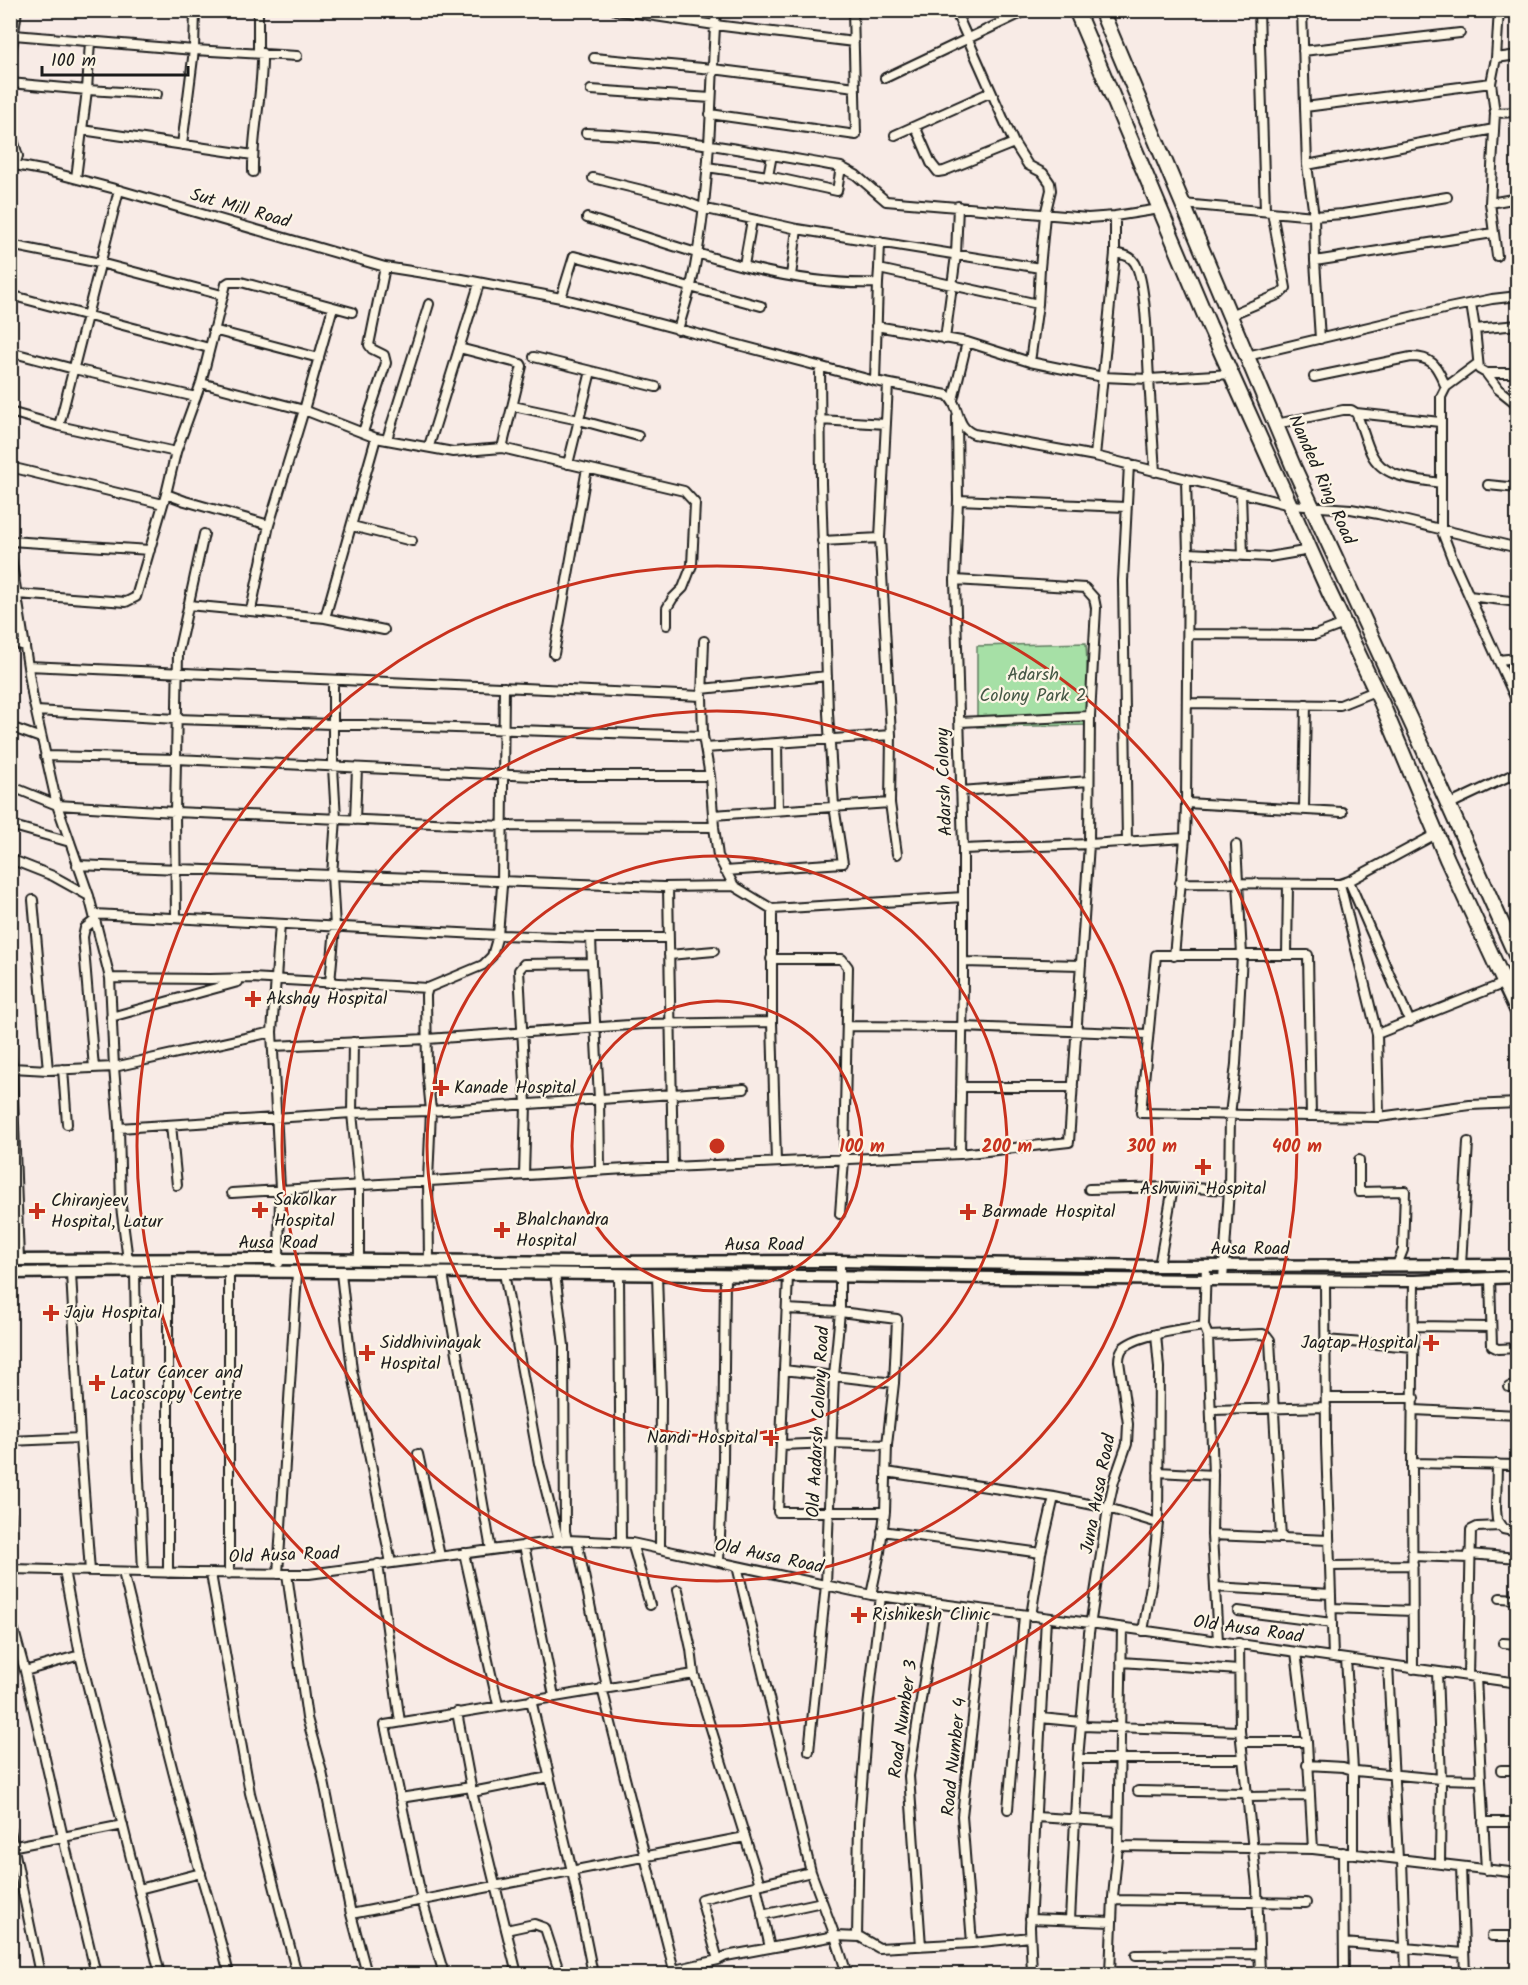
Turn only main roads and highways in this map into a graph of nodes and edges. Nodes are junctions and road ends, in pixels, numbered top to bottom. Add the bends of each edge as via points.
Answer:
1 (1076, 10) edge
2 (1101, 10) edge
3 (1518, 960) edge
4 (1518, 1012) edge
5 (15, 1260) edge
6 (1518, 1265) edge
7 (10, 1273) edge
8 (1518, 1277) edge

1 - 4 highway via 1231,374
2 - 3 highway, Nanded Ring Road via 1276,424
5 - 6 main road, Ausa Road
7 - 8 main road via 504,1273 1205,1281

